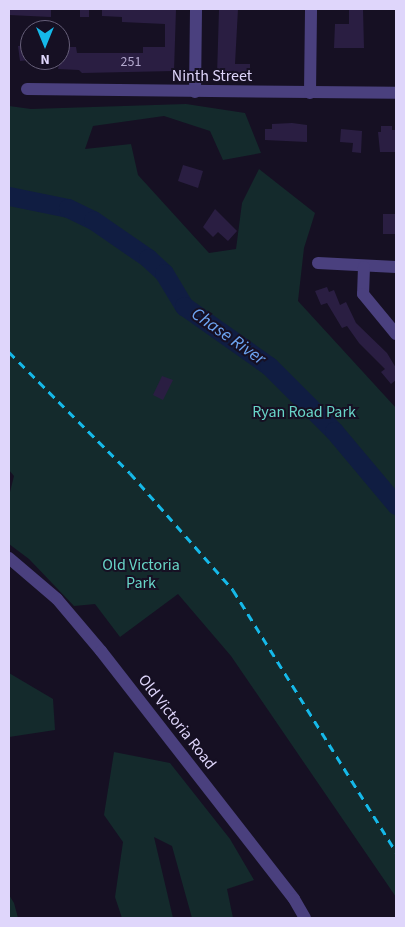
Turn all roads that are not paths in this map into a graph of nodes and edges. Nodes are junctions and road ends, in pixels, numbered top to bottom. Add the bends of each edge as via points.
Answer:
1 (196, 9) edge
2 (311, 9) edge
3 (27, 90) dead end
4 (195, 92) junction
5 (310, 93) junction
6 (396, 93) edge
7 (318, 263) dead end
8 (364, 267) junction
9 (396, 267) edge
10 (396, 334) edge
11 (9, 558) edge
12 (305, 918) edge

1 - 4 street
2 - 5 street
3 - 4 street, Ninth Street
4 - 5 street, Ninth Street
5 - 6 street, Ninth Street
7 - 8 street
8 - 9 street
8 - 10 street via 362,294
11 - 12 street, Old Victoria Road via 57,599 101,651 294,899

